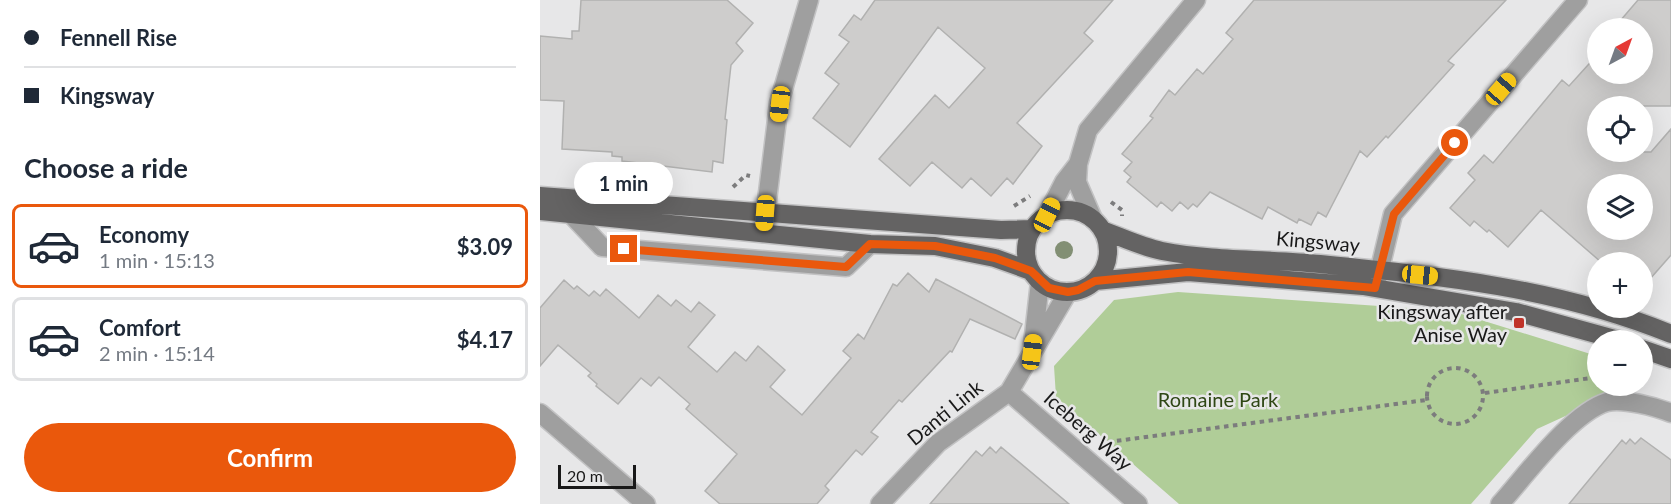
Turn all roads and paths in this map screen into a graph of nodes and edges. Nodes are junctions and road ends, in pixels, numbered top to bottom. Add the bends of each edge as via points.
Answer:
1 (809, 0) edge
2 (1196, 0) edge
3 (1578, 0) edge
4 (1078, 164) junction
5 (540, 196) edge
6 (540, 211) edge
7 (570, 213) junction
8 (765, 213) junction
9 (1047, 215) junction
10 (1097, 225) junction
11 (1032, 229) junction
12 (764, 233) junction
13 (870, 244) junction
14 (1036, 276) junction
15 (1377, 279) junction
16 (1095, 281) junction
17 (1068, 292) junction
18 (1587, 331) edge
19 (1671, 334) edge
20 (1653, 351) edge
21 (1032, 352) junction
22 (1669, 354) edge
23 (1587, 379) edge
24 (1009, 392) junction
25 (1485, 393) junction
26 (1426, 400) junction
27 (540, 412) edge
28 (1671, 413) edge
29 (1108, 442) dead end
30 (891, 500) edge
31 (646, 504) edge
32 (1138, 504) edge
33 (1500, 504) edge

1 - 8 street via 780,104
2 - 4 street via 1088,130
3 - 15 street via 1394,214
4 - 9 street
4 - 10 street via 1077,182
5 - 8 main road
6 - 7 main road
7 - 12 main road
7 - 13 street via 602,248 846,267
8 - 11 main road
8 - 12 street
9 - 10 main road, Kingsway via 1070,210
9 - 11 main road
10 - 15 main road, Kingsway via 1159,250
10 - 16 main road via 1107,243 1107,256
11 - 14 main road via 1026,250
12 - 13 main road
13 - 14 main road via 935,246 995,258
14 - 17 main road via 1049,288
14 - 21 street, Danti Link
15 - 16 main road, Kingsway via 1188,272
15 - 18 main road, Kingsway
15 - 19 main road, Kingsway via 1504,285 1542,293
16 - 17 main road, Kingsway
17 - 21 street, Danti Link
20 - 22 main road
21 - 24 street, Danti Link
23 - 25 path
24 - 30 street, Danti Link via 938,443
24 - 32 street, Iceberg Way
25 - 26 path via 1478,412 1468,422 1454,425 1442,421
25 - 26 path via 1476,377 1454,367 1444,369 1430,381
26 - 29 path
27 - 31 street
28 - 33 street via 1652,406 1609,402 1579,417

